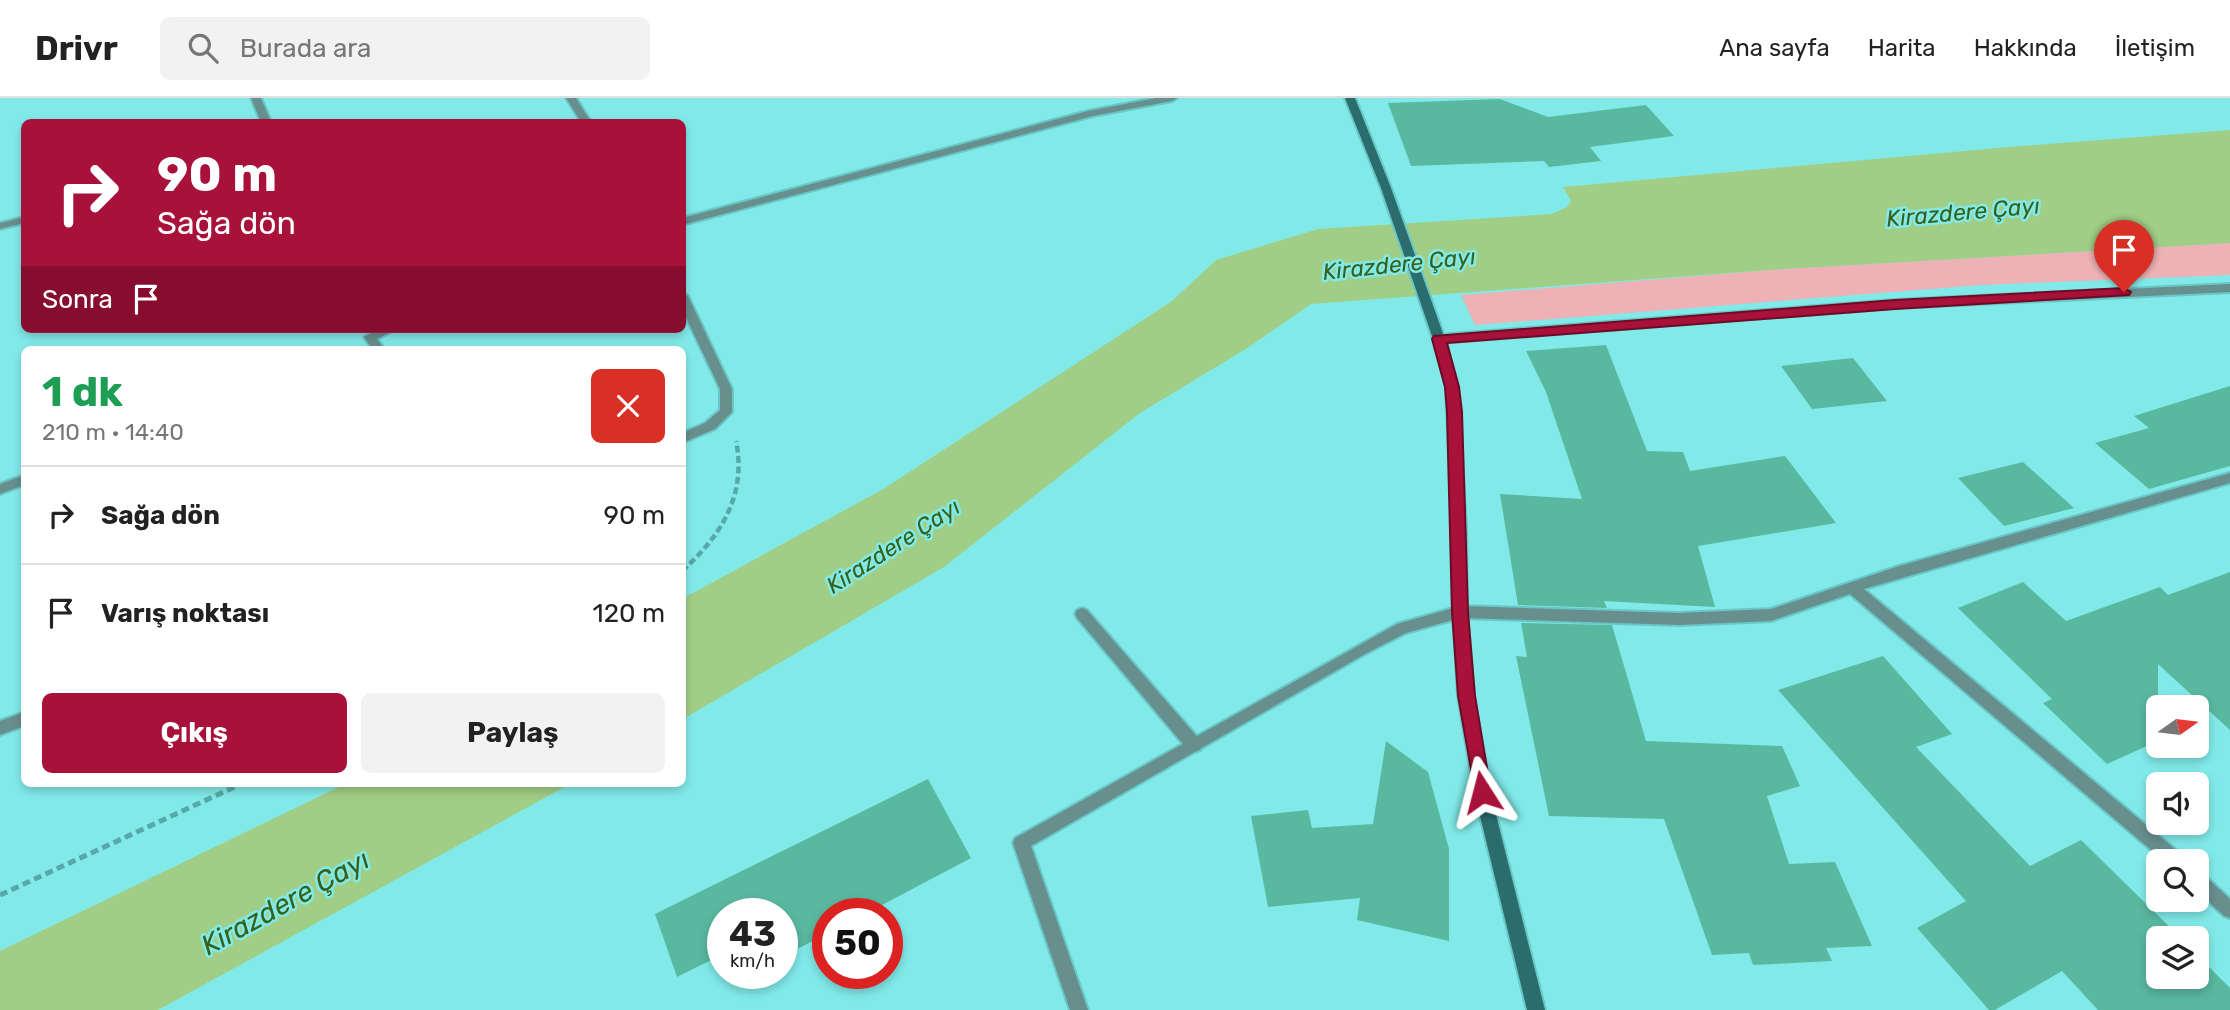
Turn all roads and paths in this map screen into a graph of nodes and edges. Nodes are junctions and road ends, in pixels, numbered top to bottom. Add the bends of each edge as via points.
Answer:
1 (256, 98) edge
2 (571, 98) edge
3 (1172, 98) edge
4 (1350, 98) edge
5 (265, 119) edge
6 (584, 119) edge
7 (21, 221) edge
8 (686, 221) edge
9 (0, 226) edge
10 (2230, 288) edge
11 (686, 304) edge
12 (1439, 339) junction
13 (726, 412) junction
14 (686, 437) edge
15 (2230, 478) edge
16 (21, 481) edge
17 (0, 489) edge
18 (686, 568) edge
19 (1853, 588) junction
20 (1460, 612) junction
21 (1082, 614) dead end
22 (21, 720) edge
23 (0, 728) edge
24 (1194, 745) junction
25 (234, 787) edge
26 (2162, 849) edge
27 (2209, 891) edge
28 (0, 895) edge
29 (2230, 910) edge
30 (1079, 1010) edge
31 (1536, 1010) edge

1 - 5 street
2 - 6 street
3 - 8 street via 1092,113
4 - 12 main road
7 - 9 street
10 - 12 street via 1881,305
11 - 13 street via 726,389
12 - 20 main road via 1454,412
13 - 14 street
13 - 18 path via 740,453 738,486 724,525
15 - 19 street
16 - 17 street
19 - 20 street via 1771,615 1741,618
19 - 26 street
20 - 24 street via 1402,628
20 - 31 main road via 1466,696 1482,792
21 - 24 street
22 - 23 street
24 - 30 street via 1021,843
25 - 28 path
27 - 29 street

